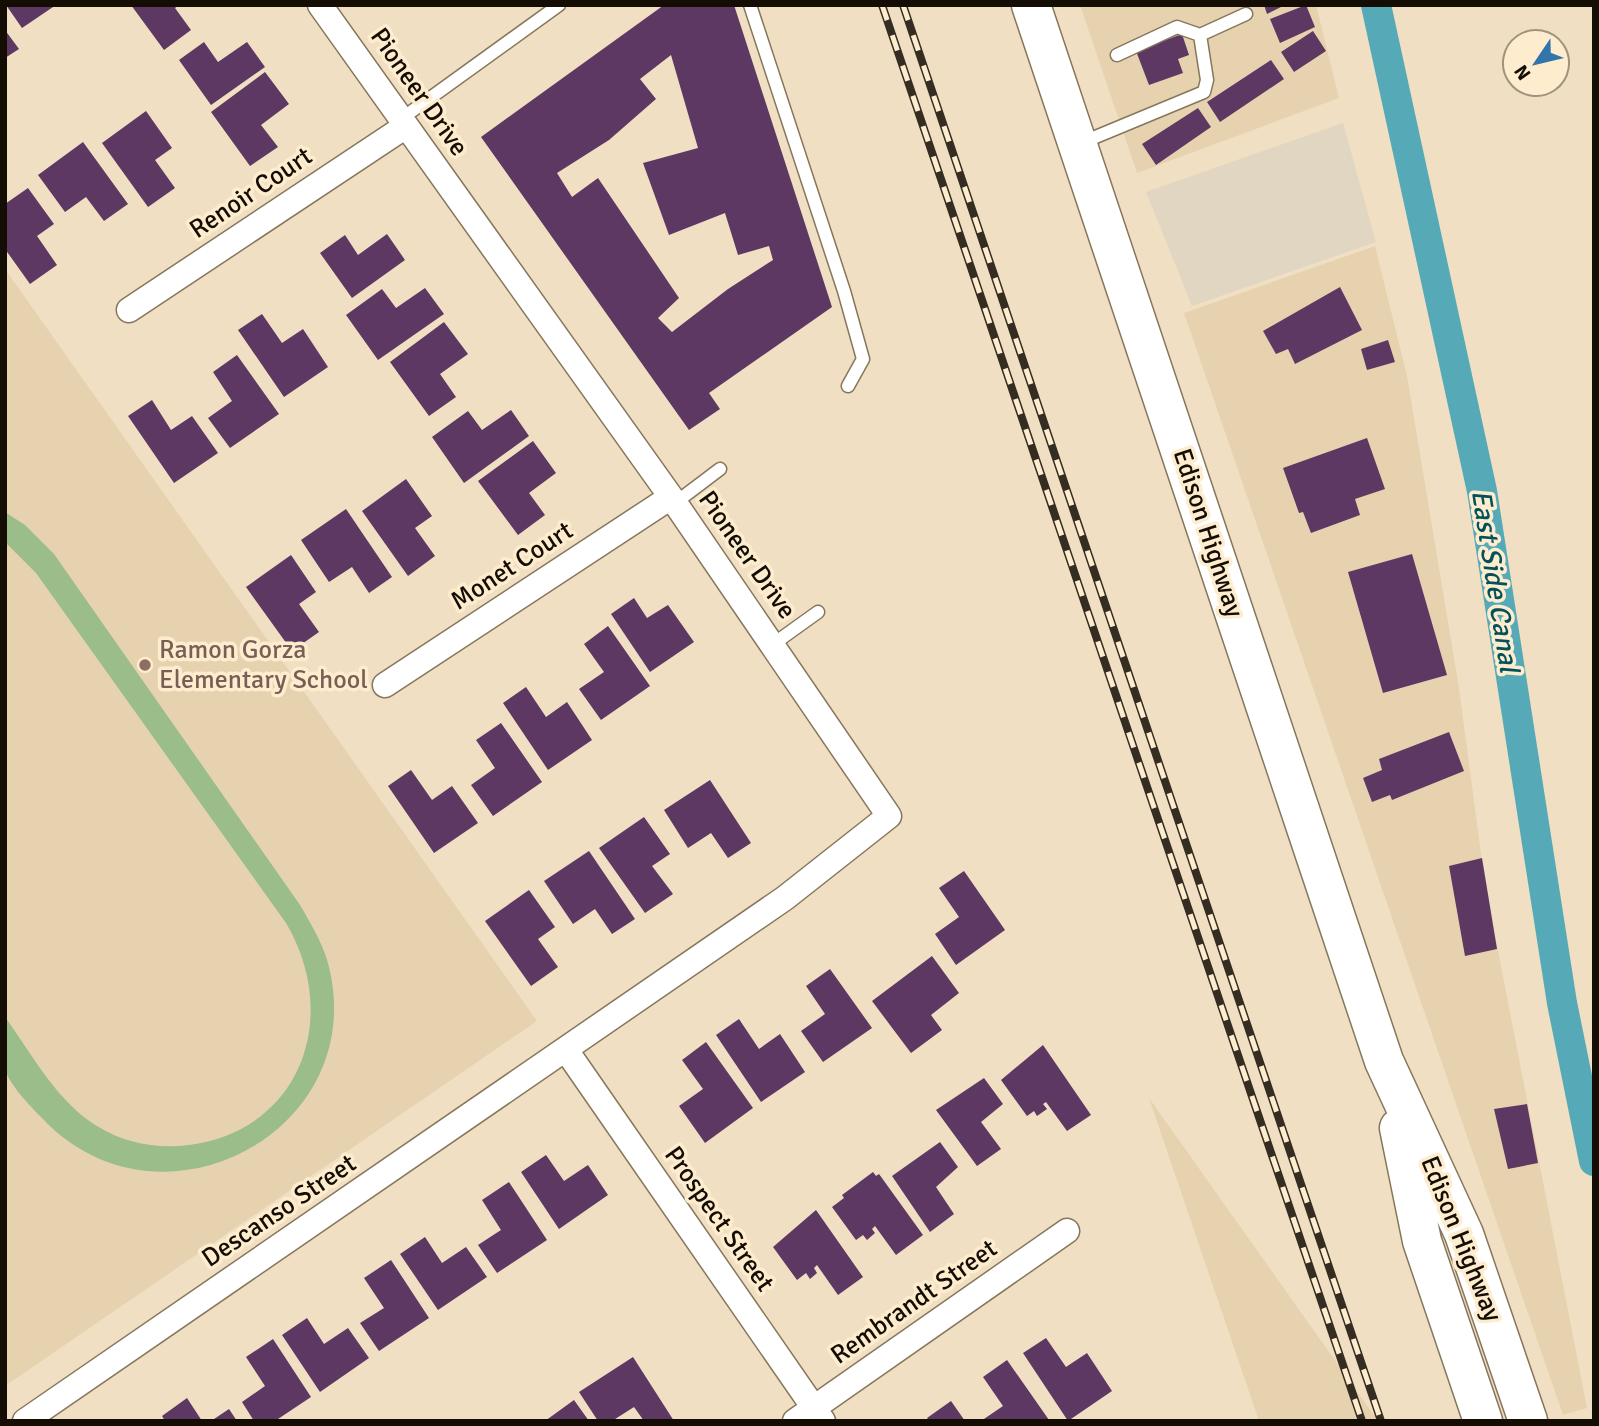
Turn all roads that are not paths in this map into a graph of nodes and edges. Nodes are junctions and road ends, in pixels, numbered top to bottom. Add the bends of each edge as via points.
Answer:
1 (320, 5) edge
2 (559, 5) edge
3 (751, 5) edge
4 (1031, 5) edge
5 (1246, 13) dead end
6 (1200, 35) junction
7 (1116, 55) dead end
8 (404, 122) junction
9 (1078, 144) junction
10 (129, 310) dead end
11 (848, 386) dead end
12 (720, 469) dead end
13 (673, 500) junction
14 (818, 612) dead end
15 (772, 645) junction
16 (385, 685) dead end
17 (566, 1050) junction
18 (1384, 1061) junction
19 (1067, 1231) dead end
20 (811, 1416) edge
21 (25, 1421) edge
22 (1483, 1421) edge
23 (1528, 1421) edge

1 - 8 street, Pioneer Drive
2 - 8 lane
3 - 11 lane via 863,359
4 - 9 main road, Edison Highway
5 - 6 lane
6 - 7 lane via 1177,27
6 - 9 lane via 1207,80 1204,92
8 - 10 street, Renoir Court
8 - 13 street, Pioneer Drive
9 - 18 main road, Edison Highway
12 - 13 lane
13 - 15 street, Pioneer Drive
13 - 16 street, Monet Court
14 - 15 lane
15 - 17 street, Pioneer Drive via 889,816 785,898
17 - 20 street, Prospect Street
17 - 21 street, Descanso Street
18 - 22 main road, Edison Highway via 1422,1241
18 - 23 main road, Edison Highway via 1464,1234
19 - 20 street, Rembrandt Street

